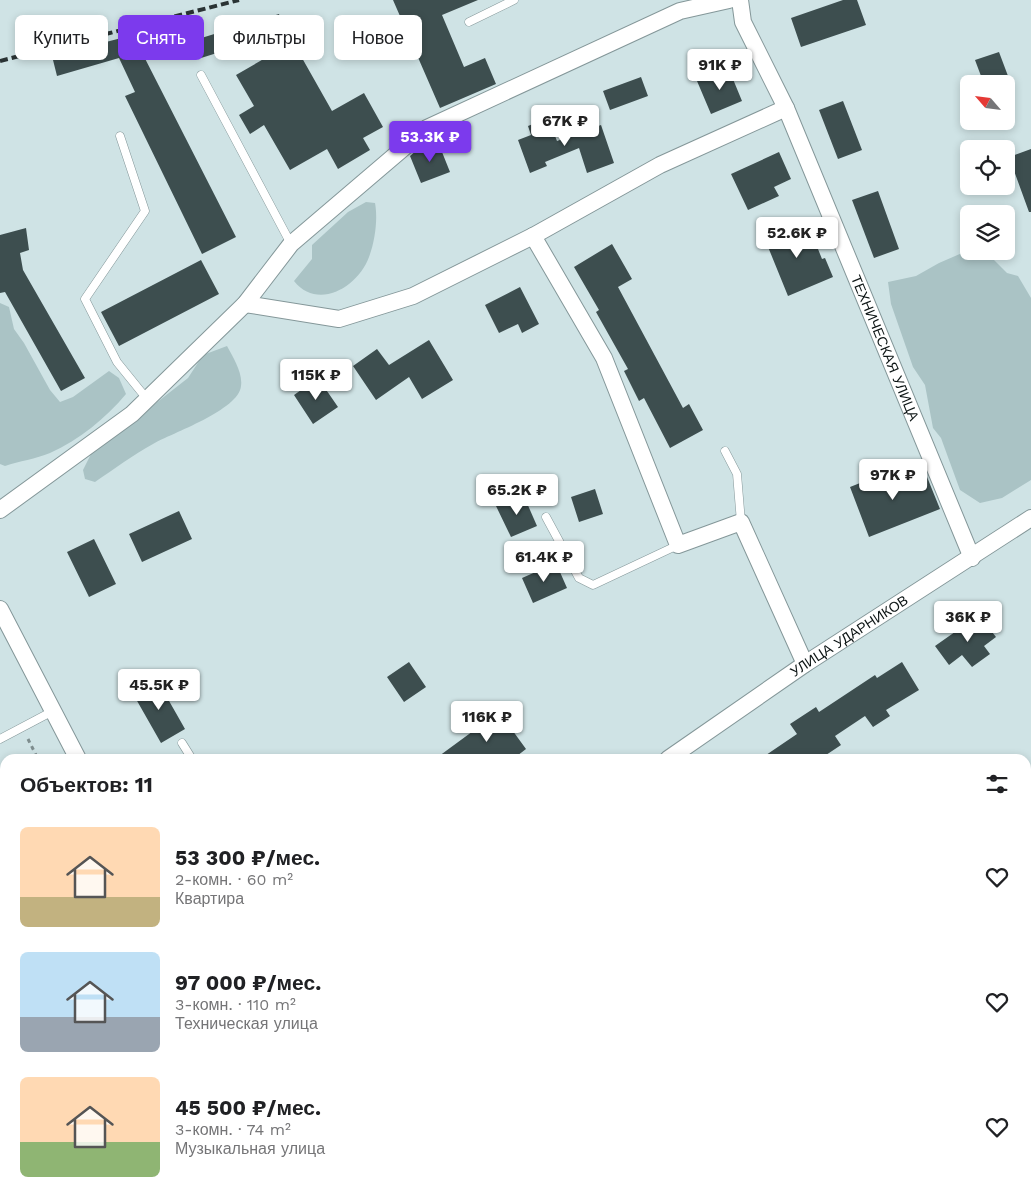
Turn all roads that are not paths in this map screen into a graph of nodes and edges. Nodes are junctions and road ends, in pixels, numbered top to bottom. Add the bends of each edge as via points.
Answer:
1 (514, 0) edge
2 (729, 0) edge
3 (740, 0) edge
4 (469, 22) dead end
5 (201, 75) dead end
6 (786, 108) junction
7 (120, 136) dead end
8 (533, 236) junction
9 (291, 244) junction
10 (246, 304) junction
11 (147, 399) junction
12 (725, 451) dead end
13 (0, 510) edge
14 (546, 517) dead end
15 (1031, 518) edge
16 (741, 522) junction
17 (678, 545) junction
18 (972, 558) junction
19 (0, 608) edge
20 (805, 664) junction
21 (53, 711) junction
22 (0, 739) edge
23 (182, 743) dead end
24 (75, 754) edge
25 (189, 754) edge
26 (675, 754) edge

1 - 4 lane
2 - 9 street via 678,8 427,128
3 - 6 street, ТЕХНИЧЕСКАЯ УЛИЦА via 743,22
5 - 9 lane
6 - 8 street via 660,166
6 - 18 street, ТЕХНИЧЕСКАЯ УЛИЦА
7 - 11 lane via 146,211 84,299 117,362
8 - 10 street via 412,296 339,319
8 - 17 street via 604,358
9 - 10 street
10 - 11 street
11 - 13 street via 132,414
12 - 16 lane via 737,474
14 - 17 lane via 580,578 593,585
15 - 18 street, УЛИЦА УДАРНИКОВ
16 - 17 street
16 - 20 street
18 - 20 street, УЛИЦА УДАРНИКОВ
19 - 21 street
20 - 26 street, УЛИЦА УДАРНИКОВ
21 - 22 lane
21 - 24 street
23 - 25 lane

